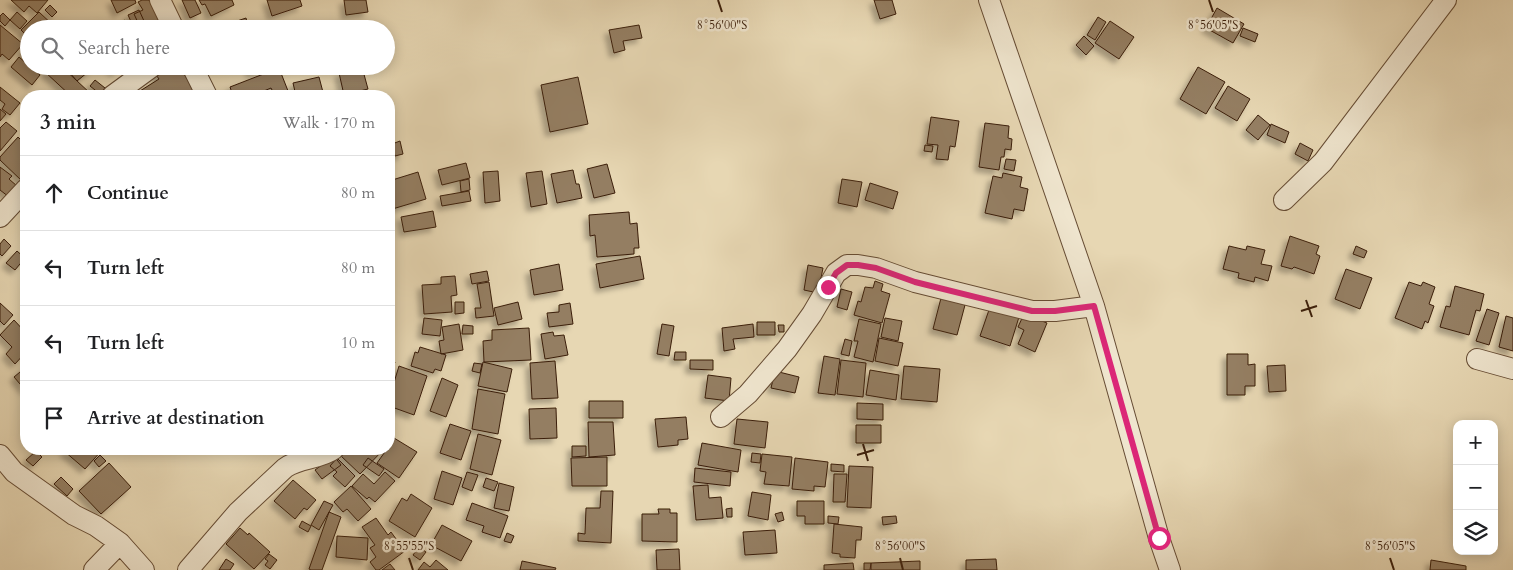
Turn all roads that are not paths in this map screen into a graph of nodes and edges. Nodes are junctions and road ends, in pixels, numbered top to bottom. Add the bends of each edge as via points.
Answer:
1 (160, 0) edge
2 (989, 0) edge
3 (1446, 0) edge
4 (170, 20) edge
5 (141, 75) edge
6 (196, 75) edge
7 (120, 90) edge
8 (204, 90) edge
9 (20, 195) edge
10 (1284, 200) dead end
11 (0, 217) edge
12 (1094, 306) junction
13 (1477, 360) dead end
14 (1513, 369) edge
15 (721, 417) dead end
16 (0, 455) edge
17 (321, 455) edge
18 (120, 542) junction
19 (94, 570) edge
20 (144, 570) edge
21 (188, 570) edge
22 (1170, 570) edge

1 - 4 street
2 - 12 street
3 - 10 street via 1323,162
5 - 7 street
6 - 8 street
9 - 11 street
12 - 15 street via 1032,311 915,282 876,268 847,265 836,273 787,348 748,394
12 - 22 street
13 - 14 street
16 - 18 street via 14,472 74,515
17 - 21 street via 284,468 238,512
18 - 19 street
18 - 20 street

